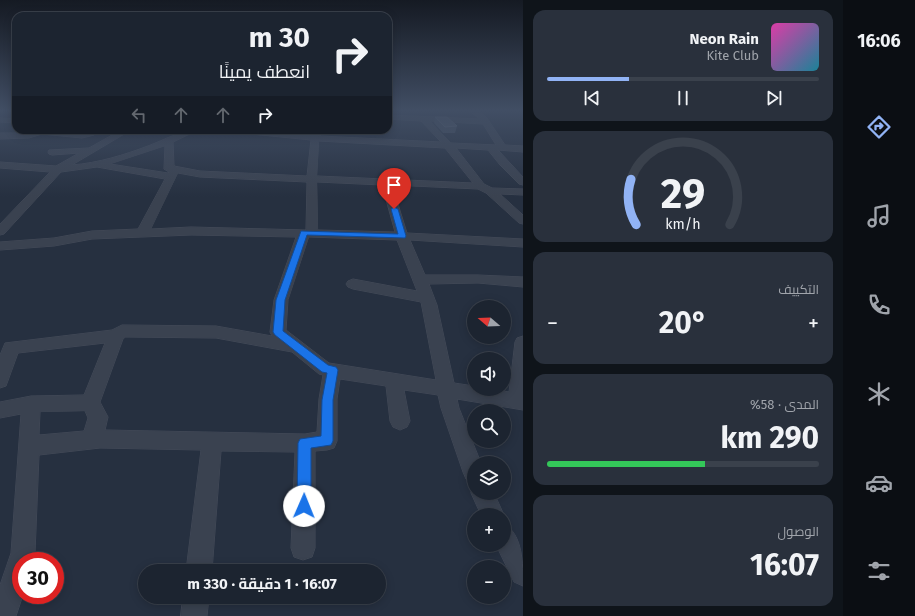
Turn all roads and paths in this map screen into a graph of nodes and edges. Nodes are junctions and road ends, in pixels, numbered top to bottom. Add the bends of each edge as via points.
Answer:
1 (87, 139) edge
2 (113, 139) edge
3 (166, 139) edge
4 (173, 139) edge
5 (316, 139) edge
6 (374, 139) edge
7 (444, 139) edge
8 (496, 139) edge
9 (450, 145) junction
10 (491, 148) junction
11 (502, 148) junction
12 (523, 150) edge
13 (52, 152) dead end
14 (80, 158) junction
15 (97, 164) junction
16 (0, 165) edge
17 (58, 169) junction
18 (173, 173) junction
19 (312, 178) junction
20 (386, 182) junction
21 (523, 182) edge
22 (485, 189) junction
23 (523, 192) edge
24 (523, 221) edge
25 (0, 231) edge
26 (143, 232) junction
27 (308, 233) junction
28 (402, 236) junction
29 (523, 243) edge
30 (0, 246) edge
31 (420, 280) junction
32 (523, 282) edge
33 (353, 284) dead end
34 (427, 298) junction
35 (116, 336) junction
36 (523, 342) edge
37 (297, 346) junction
38 (333, 370) junction
39 (0, 381) edge
40 (394, 381) junction
41 (447, 390) junction
42 (520, 402) edge
43 (90, 403) junction
44 (31, 404) junction
45 (0, 410) edge
46 (400, 421) dead end
47 (92, 440) junction
48 (212, 441) junction
49 (304, 443) junction
50 (29, 446) junction
51 (468, 456) edge
52 (303, 548) dead end
53 (511, 550) edge
54 (200, 564) edge
55 (523, 573) edge
56 (195, 604) edge
57 (3, 616) edge
58 (194, 616) edge

1 - 14 street via 79,146
2 - 14 street
3 - 15 street
4 - 18 street via 170,169
5 - 19 street
6 - 9 street
7 - 9 street
8 - 11 street
9 - 10 street
9 - 22 street
10 - 11 street
10 - 21 street
11 - 12 street
13 - 14 street
14 - 15 street
14 - 17 street
15 - 18 street
16 - 17 street
17 - 25 street
18 - 19 street
18 - 26 street
19 - 20 street
19 - 27 street
20 - 22 street
20 - 28 street
22 - 23 street
22 - 24 street
26 - 27 street
26 - 30 street
27 - 28 street
27 - 37 street via 281,300 278,332
28 - 29 street
28 - 31 street
31 - 32 street via 478,279
31 - 34 street
33 - 34 street
34 - 41 street
35 - 37 street via 122,331 216,332
35 - 39 street via 11,347
35 - 43 street
36 - 42 street
37 - 38 street via 325,369
38 - 40 street
38 - 49 street via 328,400 327,441
40 - 41 street
40 - 46 street
41 - 42 street
41 - 51 street via 450,408
43 - 44 street
43 - 47 street via 98,417
44 - 45 street
44 - 50 street
47 - 48 street
47 - 50 street
48 - 49 street
48 - 54 street
49 - 52 street
50 - 57 street via 22,553
53 - 55 street
56 - 58 street

